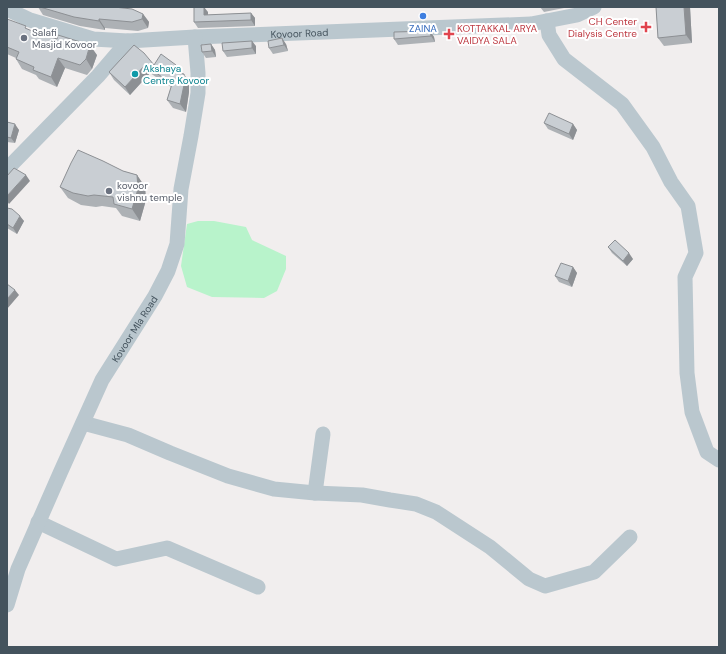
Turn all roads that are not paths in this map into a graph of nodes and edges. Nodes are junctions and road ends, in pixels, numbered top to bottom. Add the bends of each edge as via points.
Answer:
1 (594, 7) edge
2 (7, 9) edge
3 (547, 21) junction
4 (195, 37) junction
5 (128, 41) junction
6 (7, 169) edge
7 (83, 423) junction
8 (323, 434) dead end
9 (719, 460) edge
10 (315, 493) junction
11 (38, 522) junction
12 (630, 537) dead end
13 (13, 567) edge
14 (258, 587) dead end
15 (7, 605) edge

1 - 3 street, Kovoor Road via 577,15
2 - 5 street, Kovoor Road via 30,20 93,40
3 - 4 street, Kovoor Road via 532,24
3 - 9 street via 548,35 564,59 622,104 653,147 671,182 688,206 696,253 684,277 687,373 692,412 707,452
4 - 5 street, Kovoor Road
4 - 7 street, Kovoor Mla Road via 198,93 181,189 177,244 156,296 102,380
5 - 6 street via 98,76
7 - 10 street via 128,435 228,476 274,489
7 - 11 street, Kovoor Mla Road
8 - 10 street
10 - 12 street via 362,495 416,504 436,512 490,547 529,579 545,586 594,572
11 - 13 street, Kovoor Mla Road
11 - 14 street via 116,560 167,548
13 - 15 street, Kovoor Mla Road

